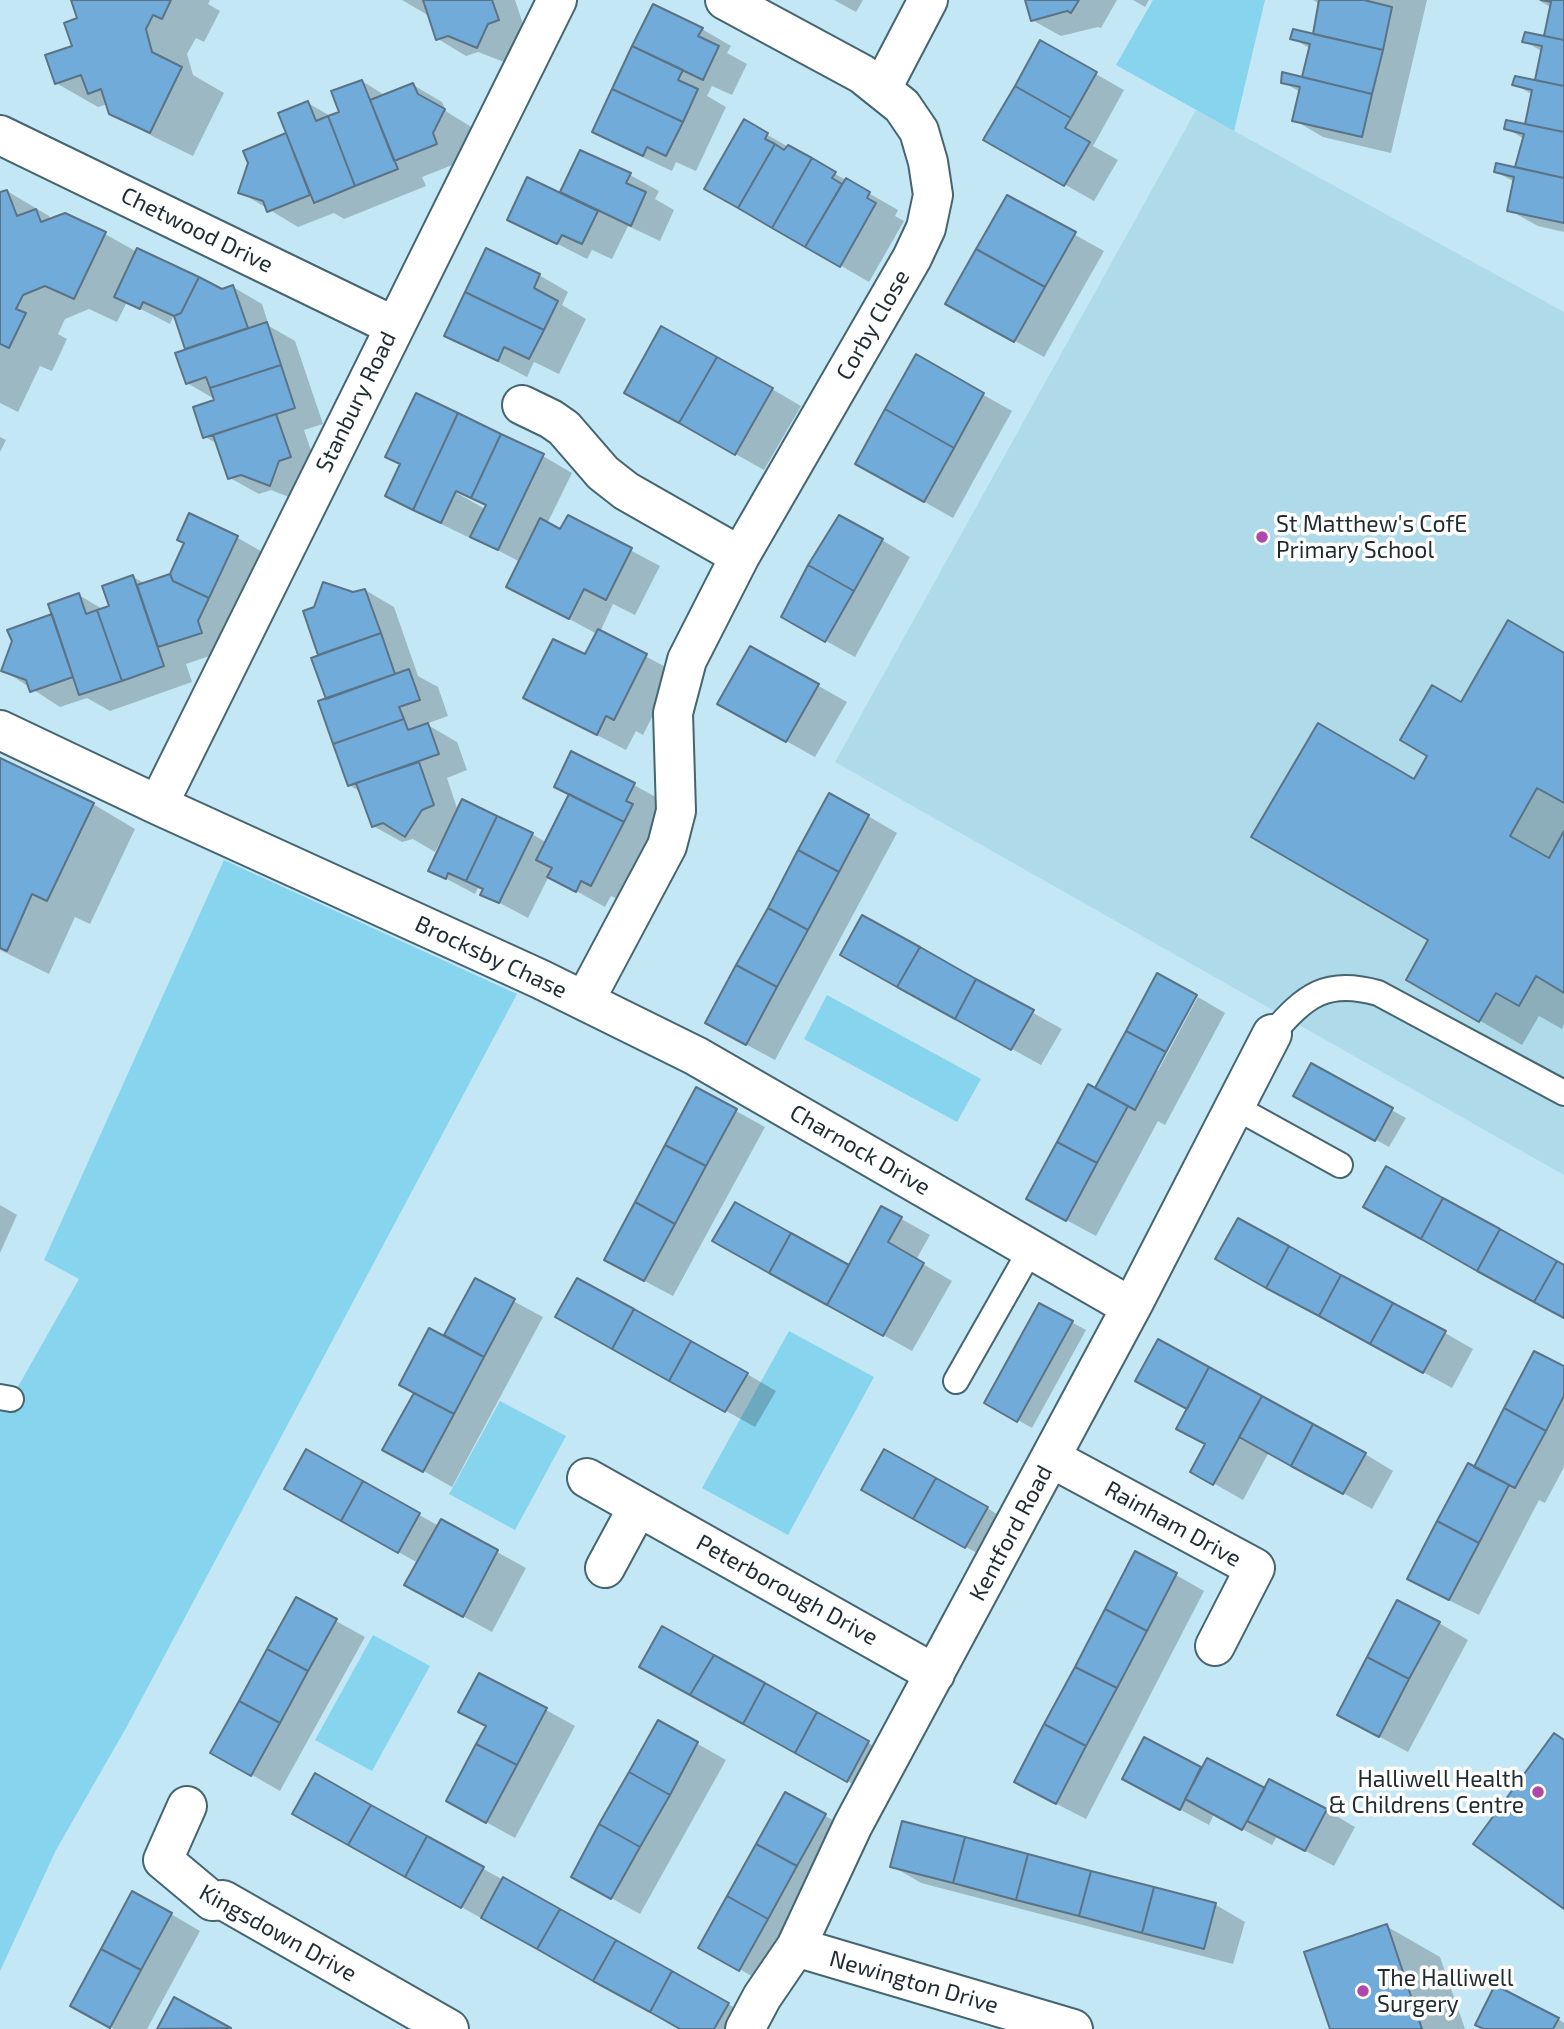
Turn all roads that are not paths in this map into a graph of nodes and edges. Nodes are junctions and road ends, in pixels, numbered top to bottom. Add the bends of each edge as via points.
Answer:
1 (557, 0) edge
2 (725, 0) edge
3 (928, 0) edge
4 (882, 88) junction
5 (0, 135) edge
6 (394, 326) junction
7 (522, 405) dead end
8 (740, 556) junction
9 (0, 730) edge
10 (158, 805) junction
11 (585, 1000) junction
12 (1272, 1034) joint
13 (1564, 1093) edge
14 (1235, 1107) junction
15 (1340, 1166) dead end
16 (1031, 1249) junction
17 (1131, 1307) junction
18 (956, 1381) dead end
19 (1051, 1458) junction
20 (587, 1478) dead end
21 (638, 1507) junction
22 (605, 1568) dead end
23 (1215, 1646) dead end
24 (935, 1674) junction
25 (187, 1806) dead end
26 (796, 1947) junction
27 (449, 2029) edge
28 (745, 2029) edge
29 (1073, 2029) edge

1 - 6 street, Stanbury Road
2 - 4 street, Corby Close
3 - 4 street
4 - 8 street, Corby Close via 919,131 933,195 926,228
5 - 6 street, Chetwood Drive
6 - 10 street, Stanbury Road
7 - 8 street via 564,428 603,473 626,491
8 - 11 street, Brocksby Chase via 687,660 678,689 673,713 676,811 667,846
9 - 10 street, Brocksby Chase
10 - 11 street, Brocksby Chase
11 - 16 street, Charnock Drive via 696,1056
12 - 13 lane via 1303,1001 1336,987 1359,988 1378,993
12 - 14 street, Kentford Road
14 - 15 lane
14 - 17 street, Kentford Road
16 - 17 street, Charnock Drive
16 - 18 lane
17 - 19 street, Kentford Road
19 - 23 street, Rainham Drive via 1255,1568
19 - 24 street, Kentford Road
20 - 21 street, Peterborough Drive
21 - 22 street
21 - 24 street, Peterborough Drive
24 - 26 street, Kentford Road via 853,1825
25 - 27 street, Kingsdown Drive via 163,1860 212,1901 223,1900
26 - 28 street, Kentford Road
26 - 29 street, Newington Drive

